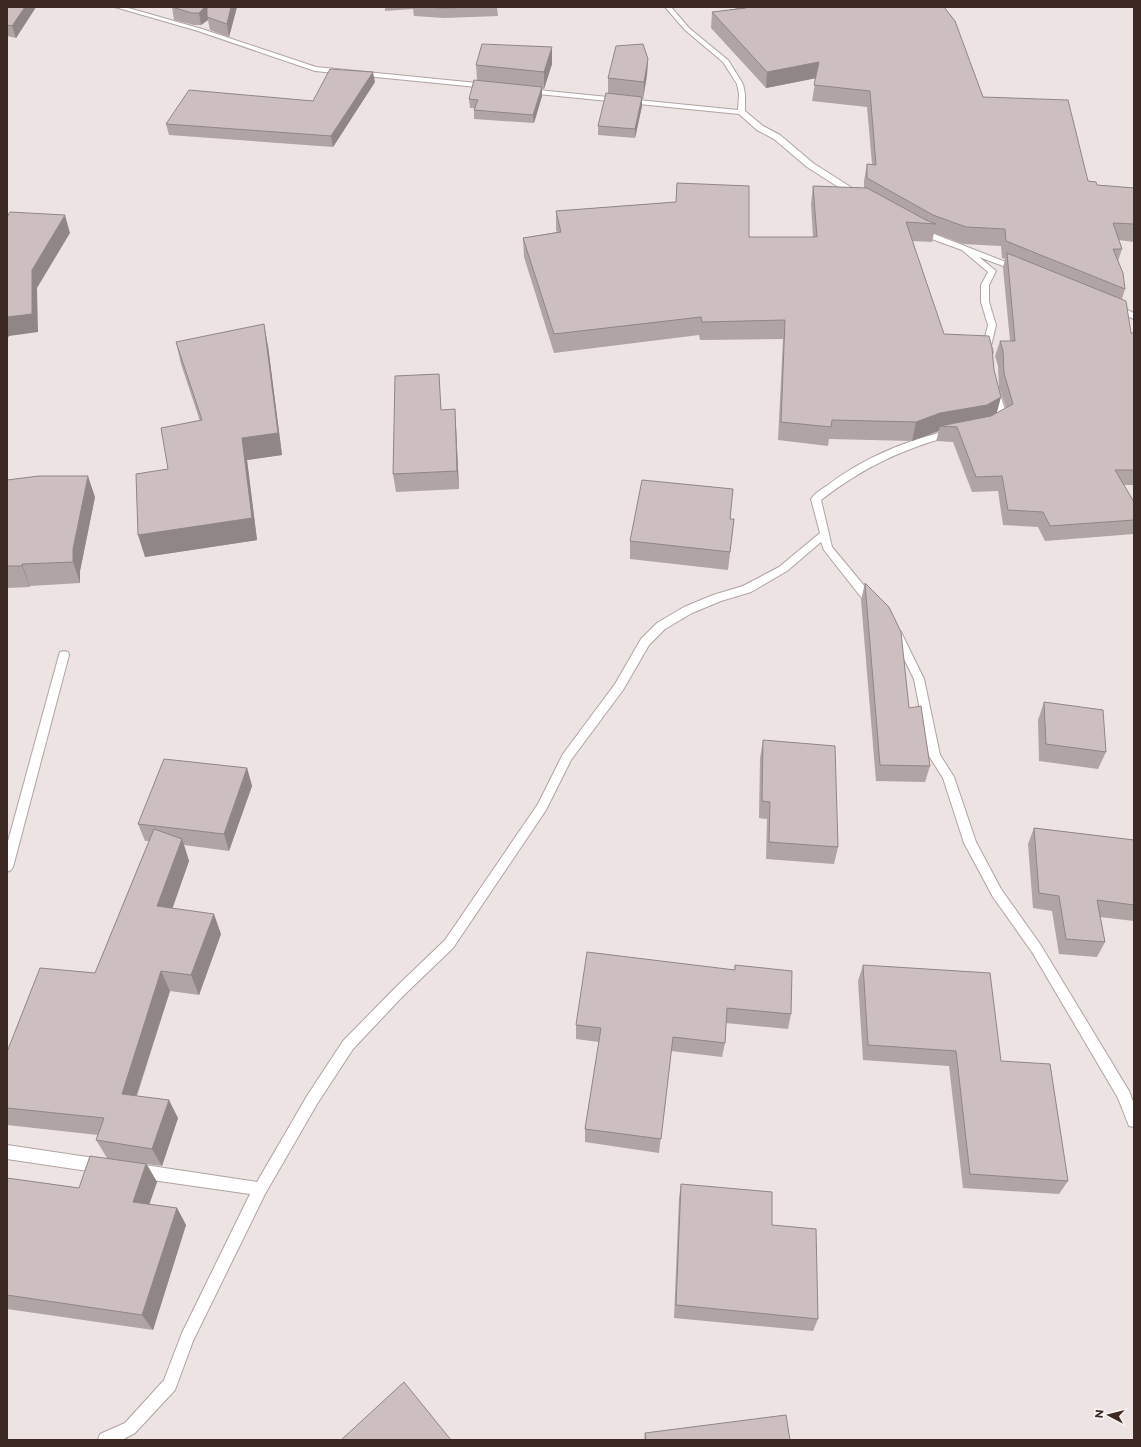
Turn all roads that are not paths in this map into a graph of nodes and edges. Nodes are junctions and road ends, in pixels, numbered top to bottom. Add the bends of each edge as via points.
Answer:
1 (118, 7) edge
2 (668, 7) edge
3 (496, 87) edge
4 (520, 90) edge
5 (741, 112) junction
6 (864, 200) edge
7 (914, 228) edge
8 (965, 248) junction
9 (1025, 272) edge
10 (1109, 305) edge
11 (1134, 316) edge
12 (991, 360) edge
13 (994, 381) edge
14 (984, 428) edge
15 (962, 432) edge
16 (825, 534) junction
17 (879, 610) edge
18 (893, 627) edge
19 (64, 654) dead end
20 (7, 867) edge
21 (1134, 1121) edge
22 (7, 1152) edge
23 (260, 1189) junction
24 (106, 1440) edge

1 - 3 street via 200,30 315,69
2 - 5 street via 687,29 726,61 740,84
4 - 5 street
5 - 6 street via 810,165
7 - 8 street via 926,235
8 - 9 street
8 - 12 street via 992,271 985,285 985,302 992,325 987,346
10 - 11 street
13 - 14 street via 1003,418
15 - 16 street via 940,435 895,452 856,470 816,499
16 - 17 street via 827,548
16 - 23 street via 783,569 747,589 688,610 661,626 645,642 619,687 567,757 542,807 449,944 348,1045 312,1100
18 - 21 street via 919,679 936,756 948,777 970,843 997,893 1036,948 1078,1017 1124,1095
19 - 20 street
22 - 23 street
23 - 24 street via 187,1338 170,1386 130,1428

